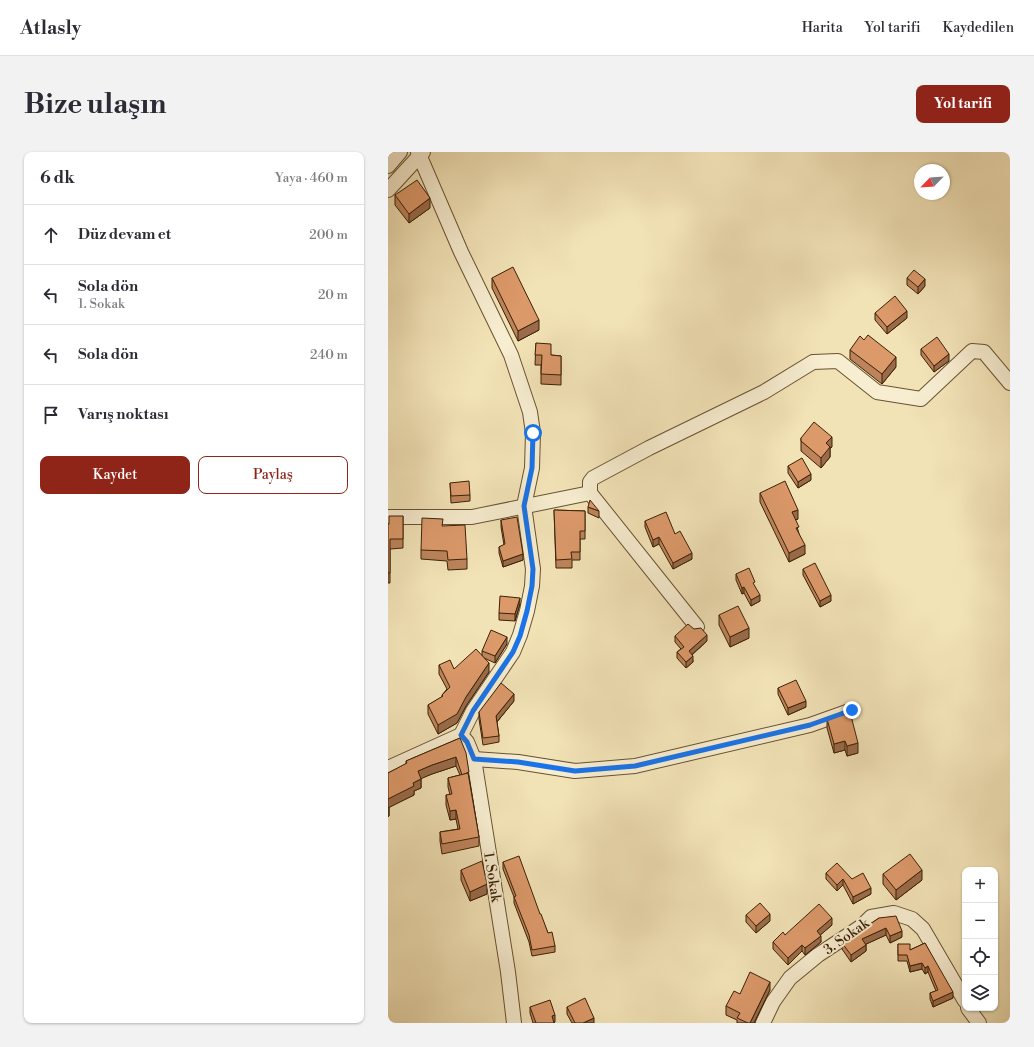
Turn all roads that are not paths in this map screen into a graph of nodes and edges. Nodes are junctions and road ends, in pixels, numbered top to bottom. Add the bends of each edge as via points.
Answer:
1 (400, 152) edge
2 (420, 153) edge
3 (388, 166) edge
4 (388, 190) edge
5 (1010, 383) edge
6 (590, 493) junction
7 (524, 506) junction
8 (388, 517) edge
9 (697, 627) edge
10 (852, 710) dead end
11 (461, 735) junction
12 (474, 759) junction
13 (388, 768) edge
14 (962, 996) edge
15 (970, 1011) edge
16 (514, 1023) edge
17 (763, 1023) edge
18 (979, 1023) edge

1 - 3 street
2 - 4 street
2 - 7 street via 461,252 511,356 523,388 530,412 534,450
5 - 6 street via 984,352 972,350 921,399 877,392 838,361 813,362 764,392 593,478 590,482
6 - 7 street
6 - 9 street
7 - 8 street via 472,517
7 - 11 street via 533,569 527,611 513,652 473,711
10 - 12 street via 810,725 635,766 575,771 518,762
11 - 12 street, 1. Sokak
11 - 13 street
12 - 16 street, 1. Sokak
14 - 17 street, 3. Sokak via 923,929 912,919 894,913 872,917 790,978 773,1002
15 - 18 street

